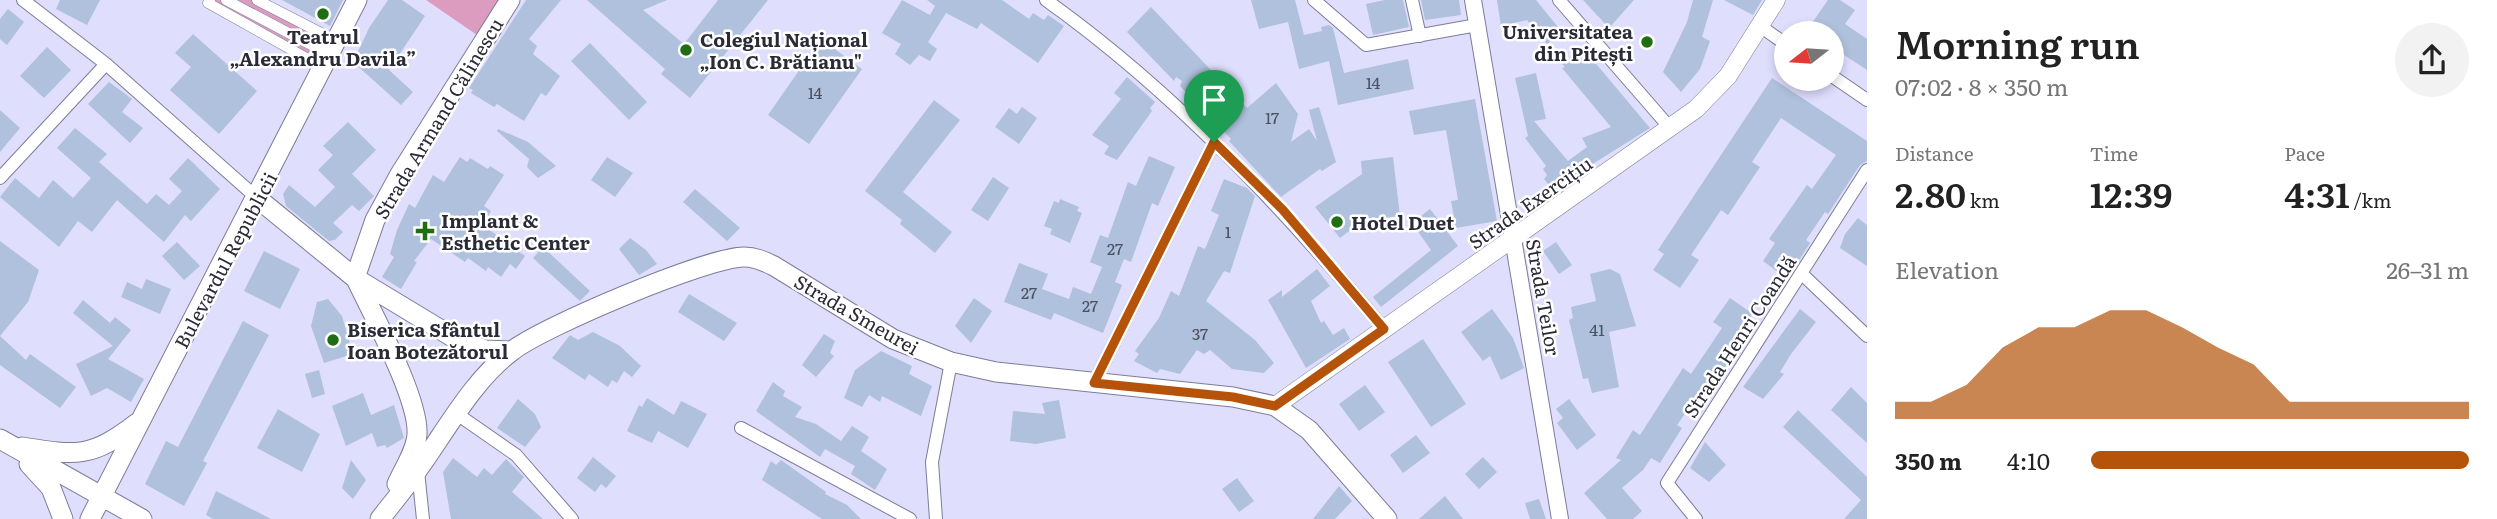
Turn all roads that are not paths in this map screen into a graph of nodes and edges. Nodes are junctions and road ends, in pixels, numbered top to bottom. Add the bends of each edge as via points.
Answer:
1 (23, 0) edge
2 (210, 0) edge
3 (226, 0) edge
4 (257, 0) edge
5 (357, 0) edge
6 (510, 0) edge
7 (1046, 0) edge
8 (1314, 0) edge
9 (1412, 0) edge
10 (1473, 0) edge
11 (1559, 0) edge
12 (1776, 0) edge
13 (1477, 25) junction
14 (1760, 26) junction
15 (1420, 36) junction
16 (1774, 36) edge
17 (317, 48) junction
18 (106, 64) junction
19 (1844, 84) edge
20 (1867, 100) edge
21 (1671, 129) junction
22 (1214, 142) junction
23 (1867, 170) edge
24 (0, 178) edge
25 (257, 198) junction
26 (1512, 240) junction
27 (1802, 274) junction
28 (355, 278) junction
29 (1384, 329) junction
30 (1867, 336) edge
31 (511, 351) junction
32 (951, 362) junction
33 (1094, 383) junction
34 (1275, 406) junction
35 (457, 414) junction
36 (141, 421) junction
37 (741, 428) dead end
38 (5, 442) edge
39 (418, 470) junction
40 (101, 499) junction
41 (63, 519) edge
42 (90, 519) edge
43 (142, 519) edge
44 (379, 519) edge
45 (423, 519) edge
46 (572, 519) edge
47 (910, 519) edge
48 (936, 519) edge
49 (1387, 519) edge
50 (1560, 519) edge
51 (1696, 519) edge

1 - 18 street
2 - 17 street via 208,3 310,60
3 - 17 street
4 - 17 street via 326,35
5 - 25 main road, Bulevardul Republicii
6 - 28 main road, Strada Armand Călinescu via 400,174 375,220
7 - 22 street
8 - 15 street via 1366,45
9 - 15 street
10 - 13 street, Strada Teilor
11 - 21 street
12 - 14 main road, Strada Exercițiu
13 - 15 street
13 - 26 street, Strada Teilor
14 - 16 street
14 - 21 main road, Strada Exercițiu via 1728,76
18 - 24 street
18 - 25 street
19 - 20 street
21 - 26 main road, Strada Exercițiu
22 - 29 street via 1283,210
22 - 33 street
23 - 27 street, Strada Henri Coandă
25 - 28 main road
25 - 36 main road, Bulevardul Republicii
26 - 29 main road, Strada Exercițiu
26 - 50 street, Strada Teilor
27 - 30 street
27 - 51 street, Strada Henri Coandă via 1667,483
28 - 31 main road via 469,346
28 - 44 main road via 410,400 417,432
29 - 34 main road, Strada Exercițiu
31 - 32 main road, Strada Smeurei via 556,326 664,282 744,257 774,266 893,339
31 - 35 main road, Strada Smeurei
32 - 33 main road, Strada Smeurei
32 - 48 street via 932,462
33 - 34 main road, Strada Smeurei via 1233,397
34 - 49 main road, Strada Smeurei via 1309,429
35 - 39 main road, Strada Smeurei
35 - 46 street via 516,455
36 - 38 main road via 95,451 77,454
36 - 40 main road, Bulevardul Republicii
37 - 47 street
38 - 40 main road
38 - 41 main road via 51,488
39 - 44 main road, Strada Smeurei
39 - 45 street
40 - 42 main road, Bulevardul Republicii
40 - 43 main road

